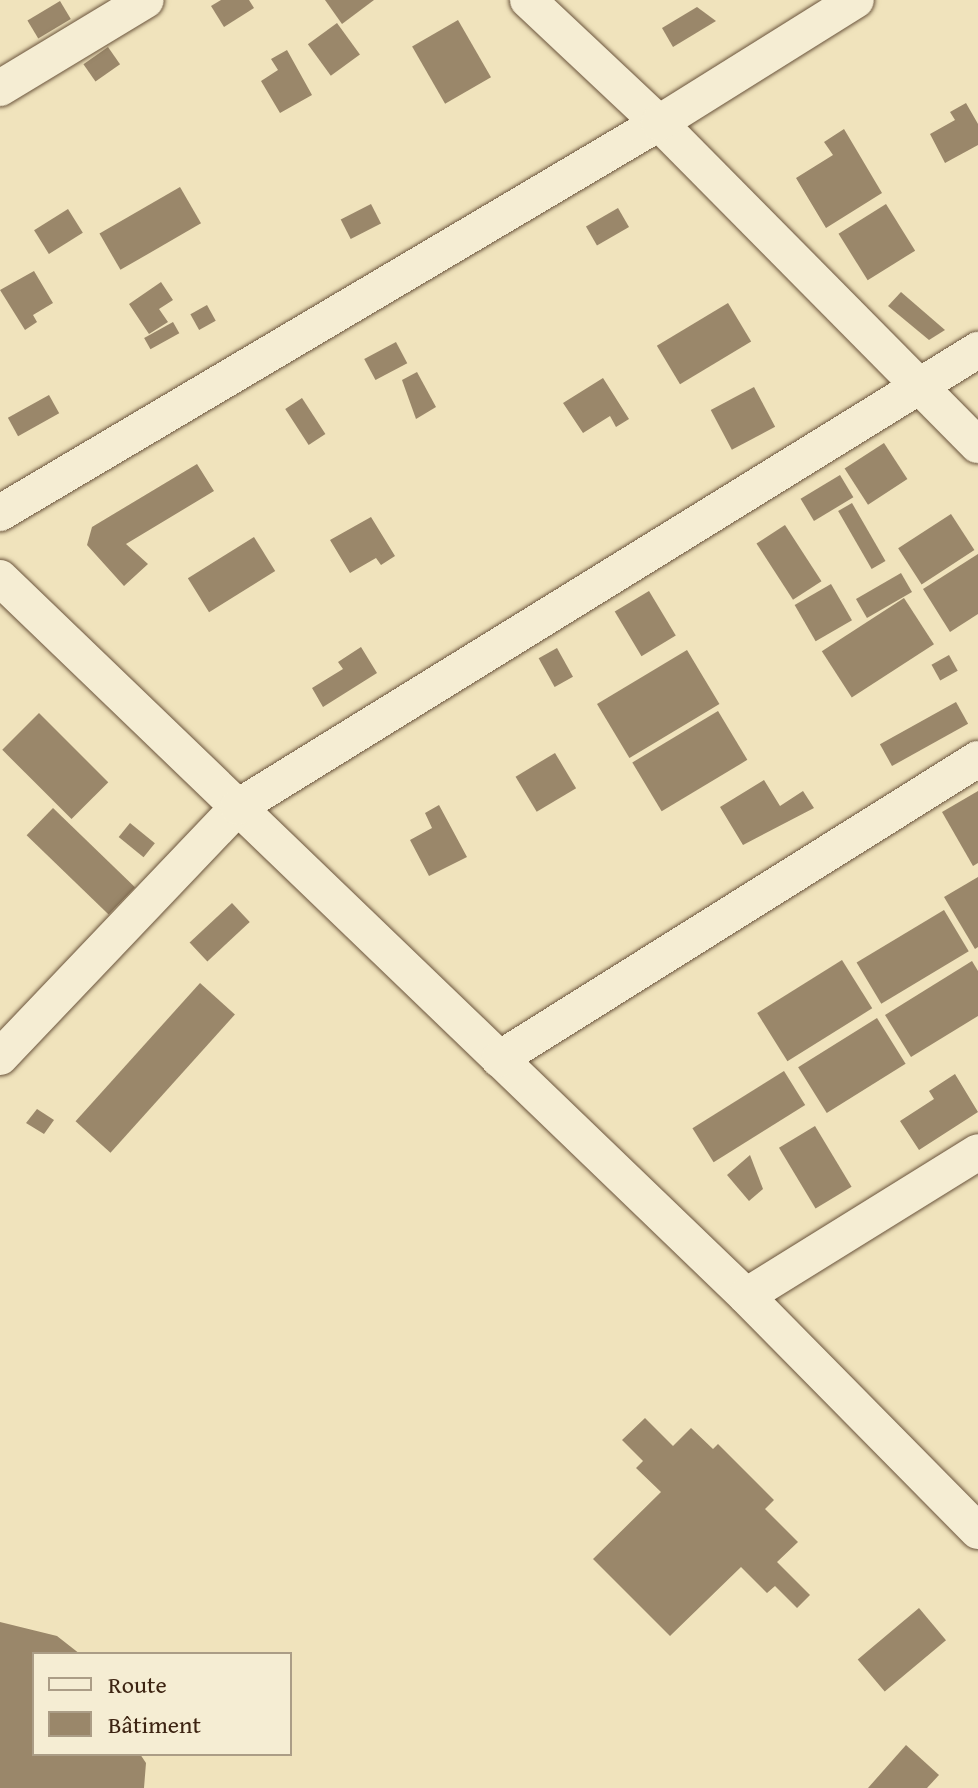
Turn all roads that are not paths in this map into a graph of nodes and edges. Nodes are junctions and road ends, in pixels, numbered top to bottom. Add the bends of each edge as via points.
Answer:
1 (146, 0) edge
2 (856, 0) edge
3 (531, 1) edge
4 (0, 88) edge
5 (659, 123) junction
6 (978, 350) edge
7 (918, 388) junction
8 (978, 445) edge
9 (0, 513) edge
10 (0, 578) edge
11 (978, 759) edge
12 (238, 807) junction
13 (0, 1057) edge
14 (499, 1059) junction
15 (978, 1152) edge
16 (746, 1296) junction
17 (978, 1531) edge

1 - 4 street
2 - 5 street
3 - 5 street
5 - 7 street
5 - 9 street
6 - 7 street
7 - 8 street
7 - 12 street
10 - 12 street
11 - 14 street
12 - 13 street
12 - 14 street
14 - 16 street
15 - 16 street
16 - 17 street

